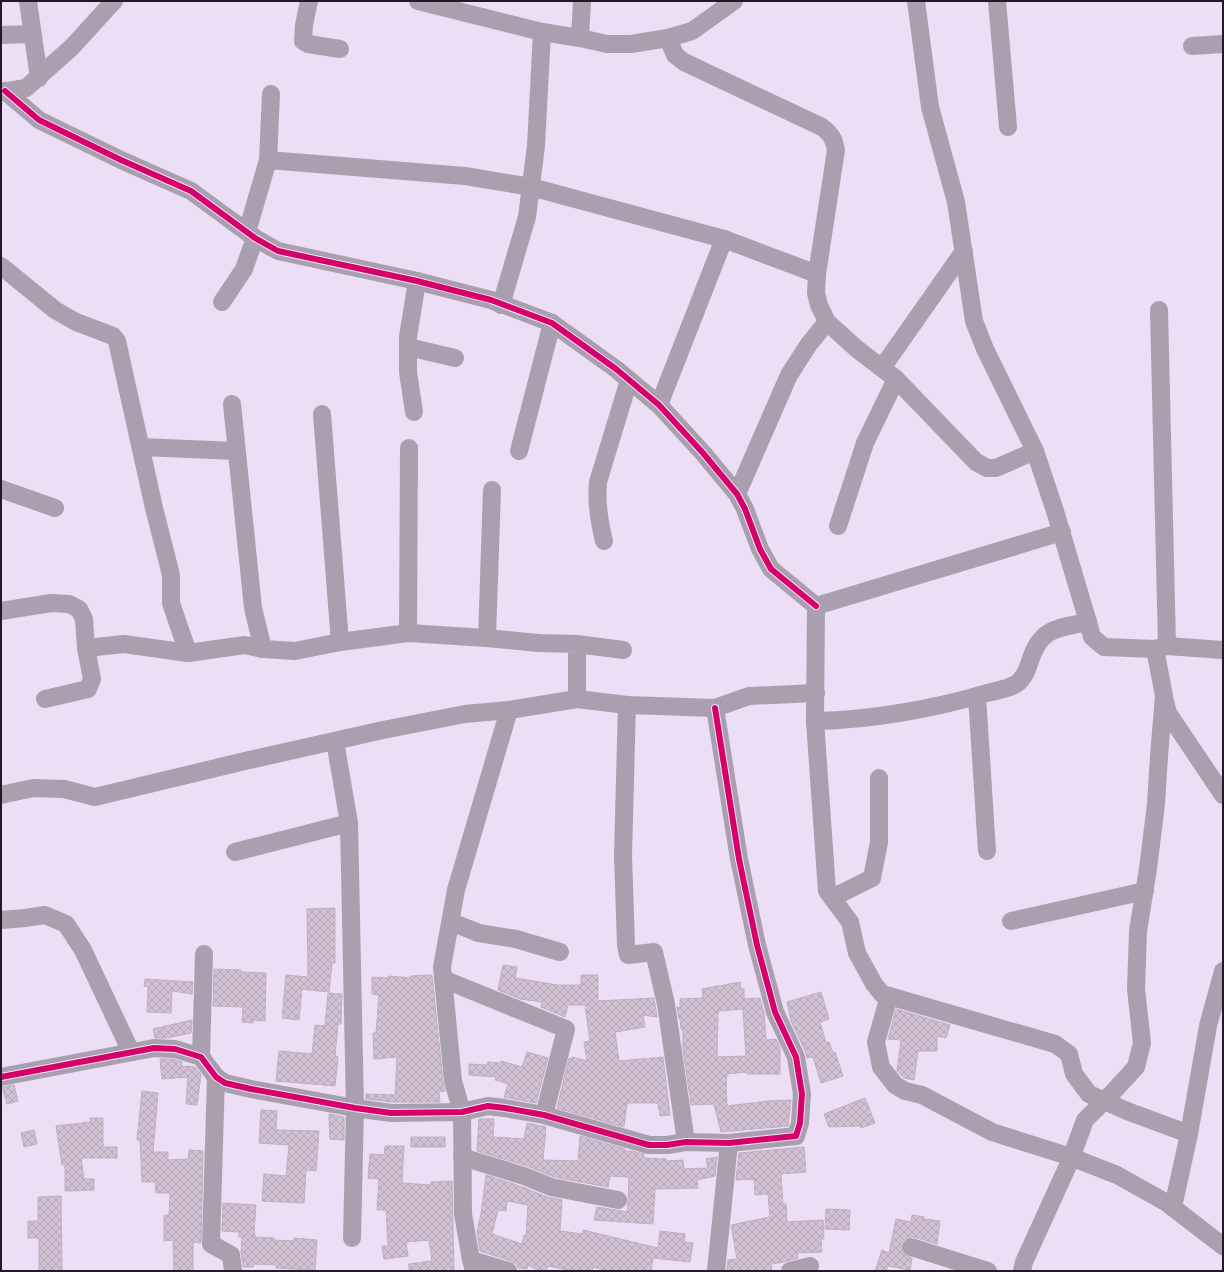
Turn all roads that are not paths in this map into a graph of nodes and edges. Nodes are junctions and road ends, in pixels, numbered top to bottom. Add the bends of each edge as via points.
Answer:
1 (28, 1) edge
2 (114, 1) edge
3 (309, 1) edge
4 (418, 1) edge
5 (582, 1) edge
6 (734, 1) edge
7 (916, 1) edge
8 (998, 1) edge
9 (542, 32) junction
10 (32, 34) junction
11 (1, 35) edge
12 (580, 38) junction
13 (668, 38) junction
14 (1223, 44) edge
15 (1192, 46) dead end
16 (340, 49) dead end
17 (38, 78) junction
18 (3, 92) edge
19 (271, 94) dead end
20 (1008, 127) dead end
21 (268, 160) junction
22 (531, 187) junction
23 (251, 235) junction
24 (724, 239) junction
25 (964, 251) junction
26 (1, 266) edge
27 (817, 274) junction
28 (418, 281) junction
29 (222, 302) dead end
30 (501, 304) junction
31 (1158, 310) dead end
32 (827, 322) junction
33 (552, 323) junction
34 (408, 347) junction
35 (455, 358) dead end
36 (889, 374) junction
37 (629, 380) junction
38 (232, 404) dead end
39 (659, 405) junction
40 (414, 412) dead end
41 (322, 414) dead end
42 (142, 447) junction
43 (409, 448) dead end
44 (236, 451) junction
45 (519, 451) dead end
46 (1035, 451) junction
47 (1, 489) edge
48 (492, 490) dead end
49 (737, 494) junction
50 (55, 508) dead end
51 (838, 526) dead end
52 (1062, 532) junction
53 (604, 541) dead end
54 (816, 606) junction
55 (1, 611) edge
56 (1088, 622) junction
57 (408, 633) junction
58 (487, 638) junction
59 (340, 642) junction
60 (577, 644) junction
61 (1161, 647) junction
62 (86, 648) junction
63 (263, 649) junction
64 (623, 650) dead end
65 (1223, 650) edge
66 (188, 653) junction
67 (816, 693) junction
68 (977, 696) junction
69 (1164, 696) junction
70 (45, 699) dead end
71 (577, 699) junction
72 (627, 705) junction
73 (715, 708) junction
74 (509, 710) junction
75 (815, 721) junction
76 (335, 741) junction
77 (879, 778) dead end
78 (1, 795) edge
79 (1223, 795) edge
80 (349, 823) junction
81 (987, 851) dead end
82 (235, 852) dead end
83 (1145, 891) junction
84 (832, 898) junction
85 (1, 920) edge
86 (1011, 921) dead end
87 (451, 922) junction
88 (560, 952) dead end
89 (204, 954) dead end
90 (1223, 971) edge
91 (444, 979) junction
92 (889, 996) junction
93 (131, 1052) junction
94 (201, 1057) junction
95 (1, 1077) edge
96 (216, 1077) junction
97 (1104, 1100) junction
98 (355, 1108) junction
99 (462, 1112) junction
100 (544, 1115) junction
101 (1189, 1134) junction
102 (686, 1142) junction
103 (729, 1143) junction
104 (1071, 1157) junction
105 (462, 1158) junction
106 (618, 1200) dead end
107 (1173, 1207) junction
108 (352, 1238) dead end
109 (1223, 1246) edge
110 (911, 1247) dead end
111 (472, 1265) edge
112 (948, 1265) edge
113 (810, 1266) dead end
114 (233, 1271) edge
115 (508, 1271) edge
116 (716, 1271) edge
117 (790, 1271) edge
118 (988, 1271) edge
119 (1022, 1271) edge

1 - 10 street
2 - 17 street via 72,47
3 - 16 street via 303,41
4 - 9 street
5 - 12 street
6 - 13 street via 692,31
7 - 25 street via 930,107 956,202
8 - 20 street
9 - 12 street
9 - 22 street via 536,146
10 - 11 street
10 - 17 street
12 - 13 street via 607,44 631,44
13 - 27 street via 676,55 684,62 829,132 836,150
14 - 15 street
17 - 18 street via 26,88
18 - 23 street via 39,120 191,191
19 - 21 street
21 - 22 street via 466,176
21 - 23 street
22 - 24 street
22 - 30 street via 527,217
23 - 28 street via 278,252
23 - 29 street via 244,270
24 - 27 street
24 - 39 street
25 - 36 street
25 - 46 street via 974,321
26 - 42 street via 55,310 76,322 113,336 117,341
27 - 32 street via 816,293
28 - 30 street
28 - 34 street
30 - 33 street
31 - 61 street
32 - 36 street
32 - 49 street via 789,375
33 - 37 street
33 - 45 street
34 - 35 street
34 - 40 street via 408,372
36 - 46 street via 976,462 987,468 996,468
36 - 51 street
37 - 39 street
37 - 53 street via 598,482 598,511
38 - 44 street
39 - 49 street
41 - 59 street
42 - 44 street
42 - 66 street via 171,575 171,604
43 - 57 street
44 - 63 street via 253,608
46 - 52 street
47 - 50 street
48 - 58 street
49 - 54 street via 771,569
52 - 54 street
52 - 56 street
54 - 67 street
55 - 62 street via 51,603 69,604 79,609 84,619
56 - 61 street via 1092,637 1104,648
56 - 68 street via 1046,634 1033,650 1023,678 1015,685
57 - 58 street
57 - 59 street
58 - 60 street
59 - 63 street via 295,651
60 - 64 street
60 - 71 street
61 - 65 street
61 - 69 street
62 - 66 street via 124,644
62 - 70 street via 92,679 88,689
63 - 66 street via 245,645
67 - 73 street via 749,696
67 - 75 street
68 - 75 street via 927,708 845,721
68 - 81 street
69 - 79 street via 1168,713
69 - 83 street via 1156,804
71 - 72 street
71 - 74 street
72 - 73 street
72 - 102 street via 623,855 626,945 628,955 654,952 666,1004
73 - 103 street via 739,859 757,945 775,1012 796,1057 802,1094 800,1123 796,1136
74 - 76 street via 465,714
74 - 87 street via 456,890
75 - 84 street via 827,891
76 - 78 street via 96,796 64,789 33,788
76 - 80 street
77 - 84 street via 879,842 872,878
80 - 82 street
80 - 98 street
83 - 86 street
83 - 97 street via 1138,931 1136,989 1142,1043 1136,1067
84 - 92 street via 850,922 857,953 874,984 882,994
85 - 93 street via 45,915 66,924 83,950
87 - 88 street via 479,933 516,939
87 - 91 street via 442,967
89 - 94 street
90 - 101 street via 1208,1026
91 - 99 street via 453,1081
91 - 100 street via 566,1029
92 - 97 street via 1055,1044 1069,1054 1074,1074 1089,1094
92 - 104 street via 876,1042 881,1067 895,1085 905,1091 922,1095 992,1132
93 - 94 street via 154,1048 175,1049
93 - 95 street
94 - 96 street
96 - 98 street via 225,1083 251,1090
96 - 114 street via 211,1244 231,1256
97 - 101 street
97 - 104 street via 1085,1120
98 - 99 street via 391,1113
98 - 108 street
99 - 100 street via 488,1106
99 - 105 street
100 - 102 street via 649,1145
101 - 107 street
102 - 103 street
103 - 116 street
104 - 107 street via 1117,1175
104 - 119 street
105 - 106 street via 524,1176 550,1187
105 - 111 street via 463,1214
107 - 109 street
110 - 112 street
111 - 115 street
112 - 118 street
113 - 117 street

